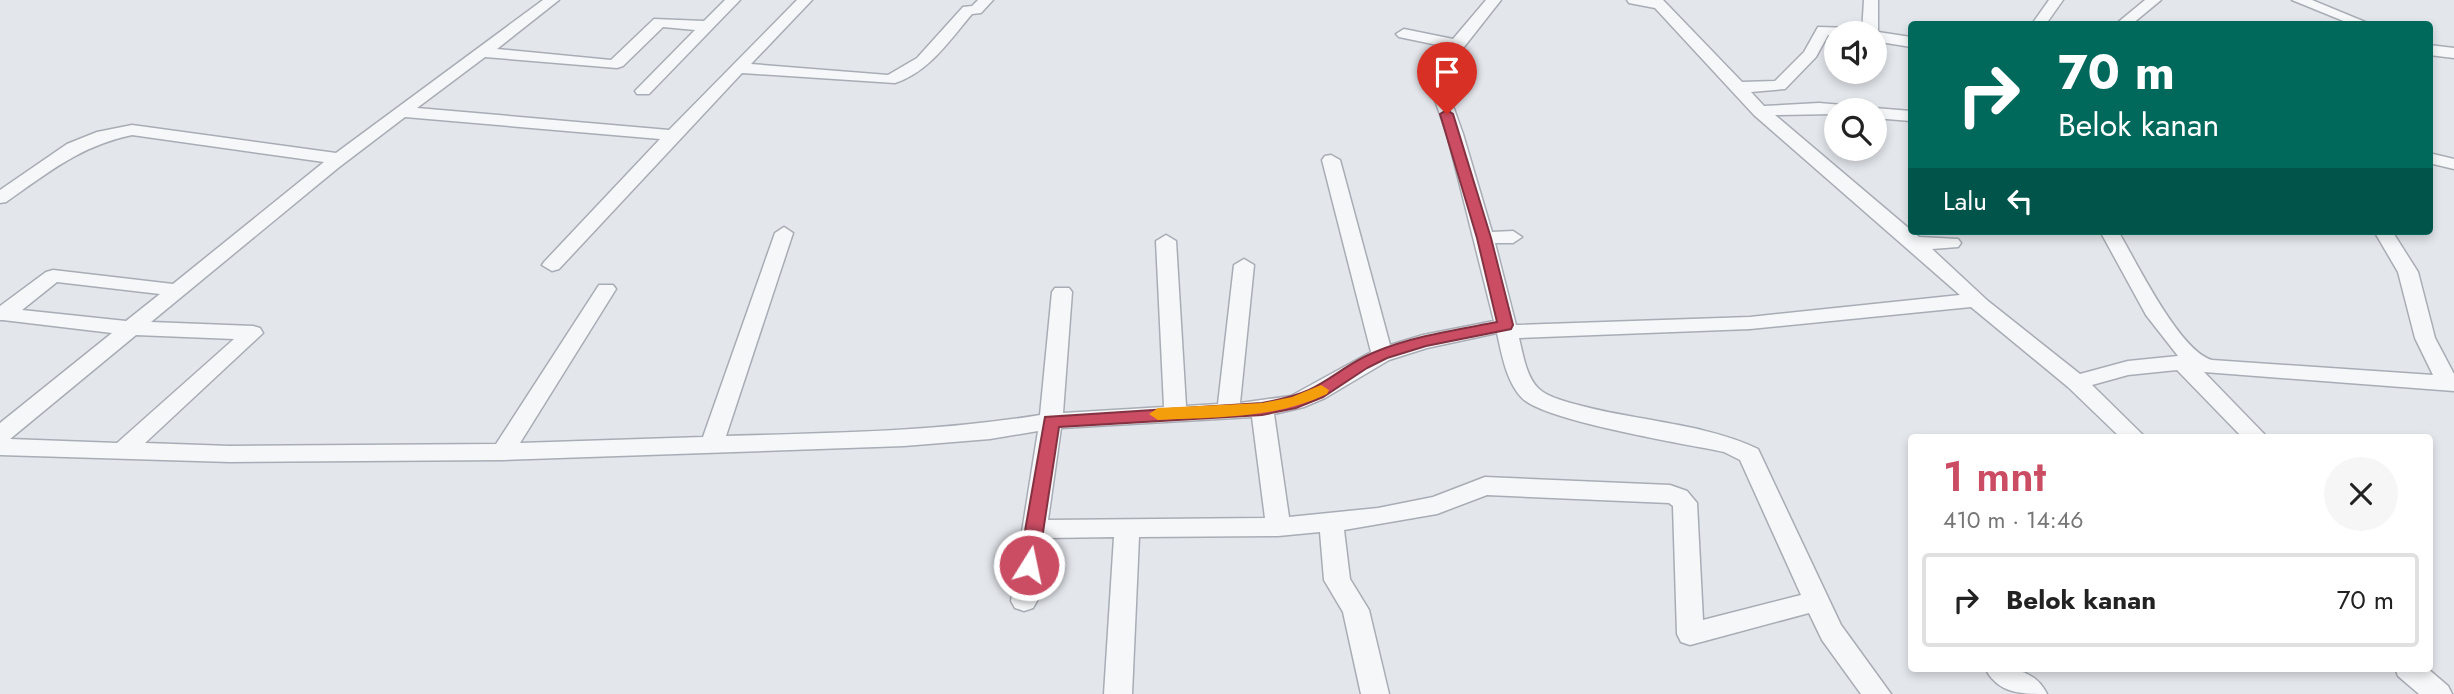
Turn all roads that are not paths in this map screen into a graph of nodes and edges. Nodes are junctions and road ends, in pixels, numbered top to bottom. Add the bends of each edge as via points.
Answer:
1 (525, 0) edge
2 (733, 0) edge
3 (794, 0) edge
4 (805, 0) edge
5 (986, 0) edge
6 (1494, 0) edge
7 (1634, 0) edge
8 (1871, 0) edge
9 (2056, 0) edge
10 (2154, 0) edge
11 (2300, 0) edge
12 (551, 1) edge
13 (1655, 2) edge
14 (1872, 21) edge
15 (2041, 21) edge
16 (2127, 21) edge
17 (2354, 21) edge
18 (707, 26) junction
19 (1824, 30) edge
20 (1404, 34) dead end
21 (1887, 38) edge
22 (1908, 41) edge
23 (1457, 44) junction
24 (2433, 50) edge
25 (748, 51) dead end
26 (482, 52) junction
27 (2454, 53) edge
28 (739, 68) junction
29 (1738, 88) junction
30 (643, 91) dead end
31 (1824, 109) edge
32 (1760, 111) junction
33 (402, 112) junction
34 (1887, 114) edge
35 (1908, 116) edge
36 (673, 135) junction
37 (340, 159) junction
38 (2433, 159) edge
39 (1331, 160) dead end
40 (2454, 163) edge
41 (0, 198) edge
42 (784, 233) dead end
43 (2111, 235) edge
44 (2385, 235) edge
45 (1513, 237) dead end
46 (1484, 238) junction
47 (1166, 241) dead end
48 (1913, 243) junction
49 (1951, 243) dead end
50 (552, 265) dead end
51 (1244, 265) dead end
52 (606, 289) dead end
53 (176, 290) junction
54 (1062, 292) dead end
55 (1976, 300) junction
56 (129, 328) junction
57 (1506, 329) junction
58 (1382, 355) junction
59 (2188, 363) junction
60 (2076, 382) junction
61 (2451, 384) edge
62 (1228, 409) junction
63 (1262, 409) junction
64 (1175, 413) junction
65 (1051, 421) junction
66 (5, 427) edge
67 (2131, 434) edge
68 (2253, 434) edge
69 (712, 443) junction
70 (0, 447) edge
71 (121, 452) junction
72 (503, 452) junction
73 (1331, 522) junction
74 (1278, 527) junction
75 (1035, 529) junction
76 (1127, 529) junction
77 (1024, 601) dead end
78 (1817, 601) junction
79 (2003, 672) edge
80 (2413, 672) edge
81 (1118, 694) edge
82 (1375, 694) edge
83 (1877, 694) edge
84 (2033, 694) edge
85 (2438, 694) edge

1 - 12 street
2 - 18 street
3 - 25 street
4 - 28 street
5 - 28 street via 976,10 968,10 903,77 889,80
6 - 23 street
7 - 13 street
8 - 14 street
9 - 15 street
10 - 16 street
11 - 17 street
12 - 26 street
13 - 29 street
18 - 26 street via 659,22 611,63
18 - 30 street
19 - 29 street via 1811,54 1782,84
20 - 23 street
21 - 22 street
23 - 46 street via 1434,75
24 - 27 street
26 - 33 street
28 - 36 street
29 - 32 street
31 - 32 street
32 - 48 street
33 - 36 street
33 - 37 street
34 - 35 street
36 - 50 street
37 - 41 street via 132,130 73,148
37 - 53 street
38 - 40 street
39 - 58 street
42 - 69 street
43 - 59 street
44 - 61 street via 2408,272 2425,338
45 - 46 street
46 - 57 street
47 - 64 street
48 - 49 street
48 - 55 street
51 - 62 street
52 - 72 street
53 - 56 street
53 - 56 street via 53,276 3,314
54 - 65 street
55 - 57 street via 1750,323
55 - 60 street
56 - 66 street
56 - 71 street via 253,333
57 - 58 street via 1423,342
57 - 78 street via 1515,365 1532,395 1559,408 1730,445 1750,455
58 - 63 street via 1317,393
59 - 60 street via 2128,369
59 - 61 street
59 - 68 street
60 - 67 street
62 - 63 street
62 - 64 street
63 - 74 street
64 - 65 street
65 - 69 street via 904,438
65 - 75 street
69 - 72 street
70 - 71 street
71 - 72 street
73 - 74 street
73 - 78 street via 1437,505 1485,486 1670,494 1685,503 1690,634
73 - 82 street via 1337,580 1356,610
74 - 76 street
75 - 76 street
75 - 77 street
76 - 81 street
78 - 83 street via 1831,632
79 - 84 street
80 - 85 street

